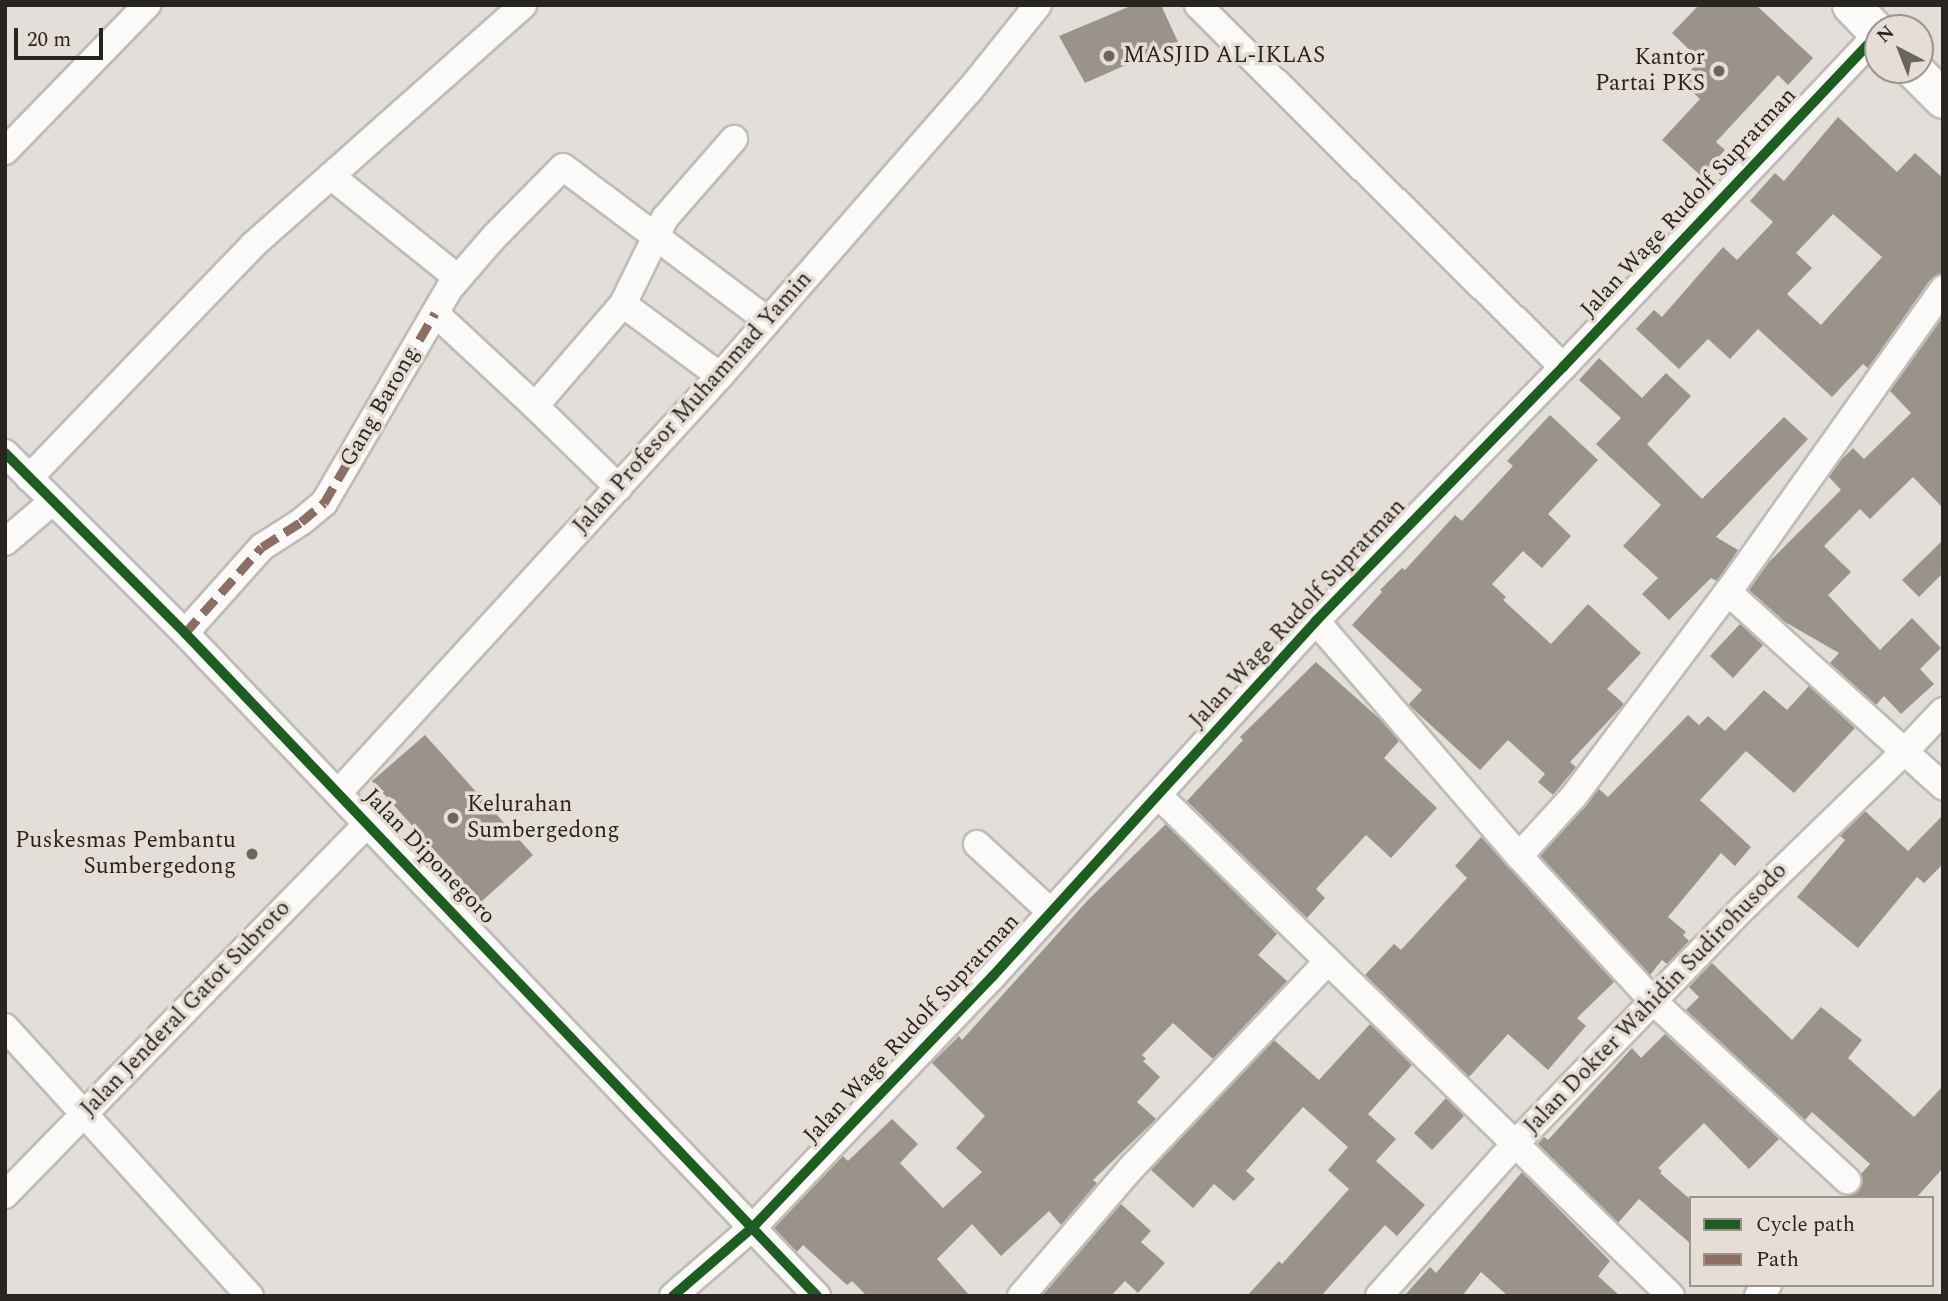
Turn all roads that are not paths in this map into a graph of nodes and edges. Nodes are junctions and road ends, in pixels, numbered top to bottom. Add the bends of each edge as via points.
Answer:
1 (147, 5) edge
2 (523, 5) edge
3 (1038, 5) edge
4 (1198, 5) edge
5 (1851, 5) edge
6 (1864, 19) edge
7 (1864, 49) edge
8 (1928, 84) edge
9 (1943, 99) edge
10 (734, 139) dead end
11 (5, 151) edge
12 (331, 176) junction
13 (653, 236) junction
14 (458, 278) junction
15 (1943, 289) edge
16 (623, 304) junction
17 (435, 313) junction
18 (768, 321) junction
19 (1563, 367) junction
20 (720, 376) junction
21 (535, 406) junction
22 (5, 453) edge
23 (29, 478) junction
24 (619, 488) junction
25 (52, 502) junction
26 (5, 542) edge
27 (1728, 592) junction
28 (1316, 621) junction
29 (185, 633) junction
30 (1943, 711) edge
31 (1905, 751) junction
32 (1943, 786) edge
33 (338, 793) junction
34 (1158, 795) junction
35 (368, 824) junction
36 (977, 844) dead end
37 (1519, 856) junction
38 (1051, 912) junction
39 (1328, 961) junction
40 (1654, 1002) junction
41 (5, 1027) edge
42 (85, 1112) junction
43 (1514, 1145) junction
44 (1847, 1180) dead end
45 (5, 1195) edge
46 (753, 1227) junction
47 (1384, 1294) edge
48 (250, 1296) edge
49 (673, 1296) edge
50 (817, 1296) edge
51 (1021, 1296) edge
52 (1671, 1296) edge

1 - 11 street
2 - 12 street
3 - 18 street, Jalan Profesor Muhammad Yamin
4 - 19 street
5 - 6 main road
7 - 19 street, Jalan Wage Rudolf Supratman
8 - 9 main road
10 - 13 street
12 - 14 street
12 - 23 street via 253,245
13 - 14 street, Gang Barong via 564,167
13 - 16 street
13 - 18 street
14 - 17 street, Gang Barong
15 - 27 street
16 - 20 street
16 - 21 street
17 - 21 street
17 - 29 street, Gang Barong via 324,503 262,547
18 - 20 street, Jalan Profesor Muhammad Yamin
19 - 28 street, Jalan Wage Rudolf Supratman
20 - 24 street, Jalan Profesor Muhammad Yamin
21 - 24 street
22 - 23 street, Jalan Diponegoro
23 - 25 street, Jalan Diponegoro
24 - 33 street, Jalan Profesor Muhammad Yamin
25 - 26 street
25 - 29 street, Jalan Diponegoro
27 - 31 street
27 - 37 street via 1574,796
28 - 34 street, Jalan Wage Rudolf Supratman
28 - 37 street
29 - 33 street, Jalan Diponegoro
30 - 31 street, Jalan Dokter Wahidin Sudirohusodo
31 - 32 street
31 - 40 street, Jalan Dokter Wahidin Sudirohusodo via 1745,906
33 - 35 street, Jalan Diponegoro
34 - 38 street, Jalan Wage Rudolf Supratman
34 - 39 street
35 - 42 street, Jalan Jenderal Gatot Subroto
35 - 46 street, Jalan Diponegoro
36 - 38 street
37 - 40 street
38 - 46 street, Jalan Wage Rudolf Supratman
39 - 43 street
39 - 51 street via 1133,1166
40 - 43 street, Jalan Dokter Wahidin Sudirohusodo
40 - 44 street
41 - 42 street
42 - 45 street, Jalan Jenderal Gatot Subroto
42 - 48 street
43 - 47 street, Jalan Dokter Wahidin Sudirohusodo
43 - 52 street
46 - 49 street, Jalan Wage Rudolf Supratman
46 - 50 street, Jalan Diponegoro

